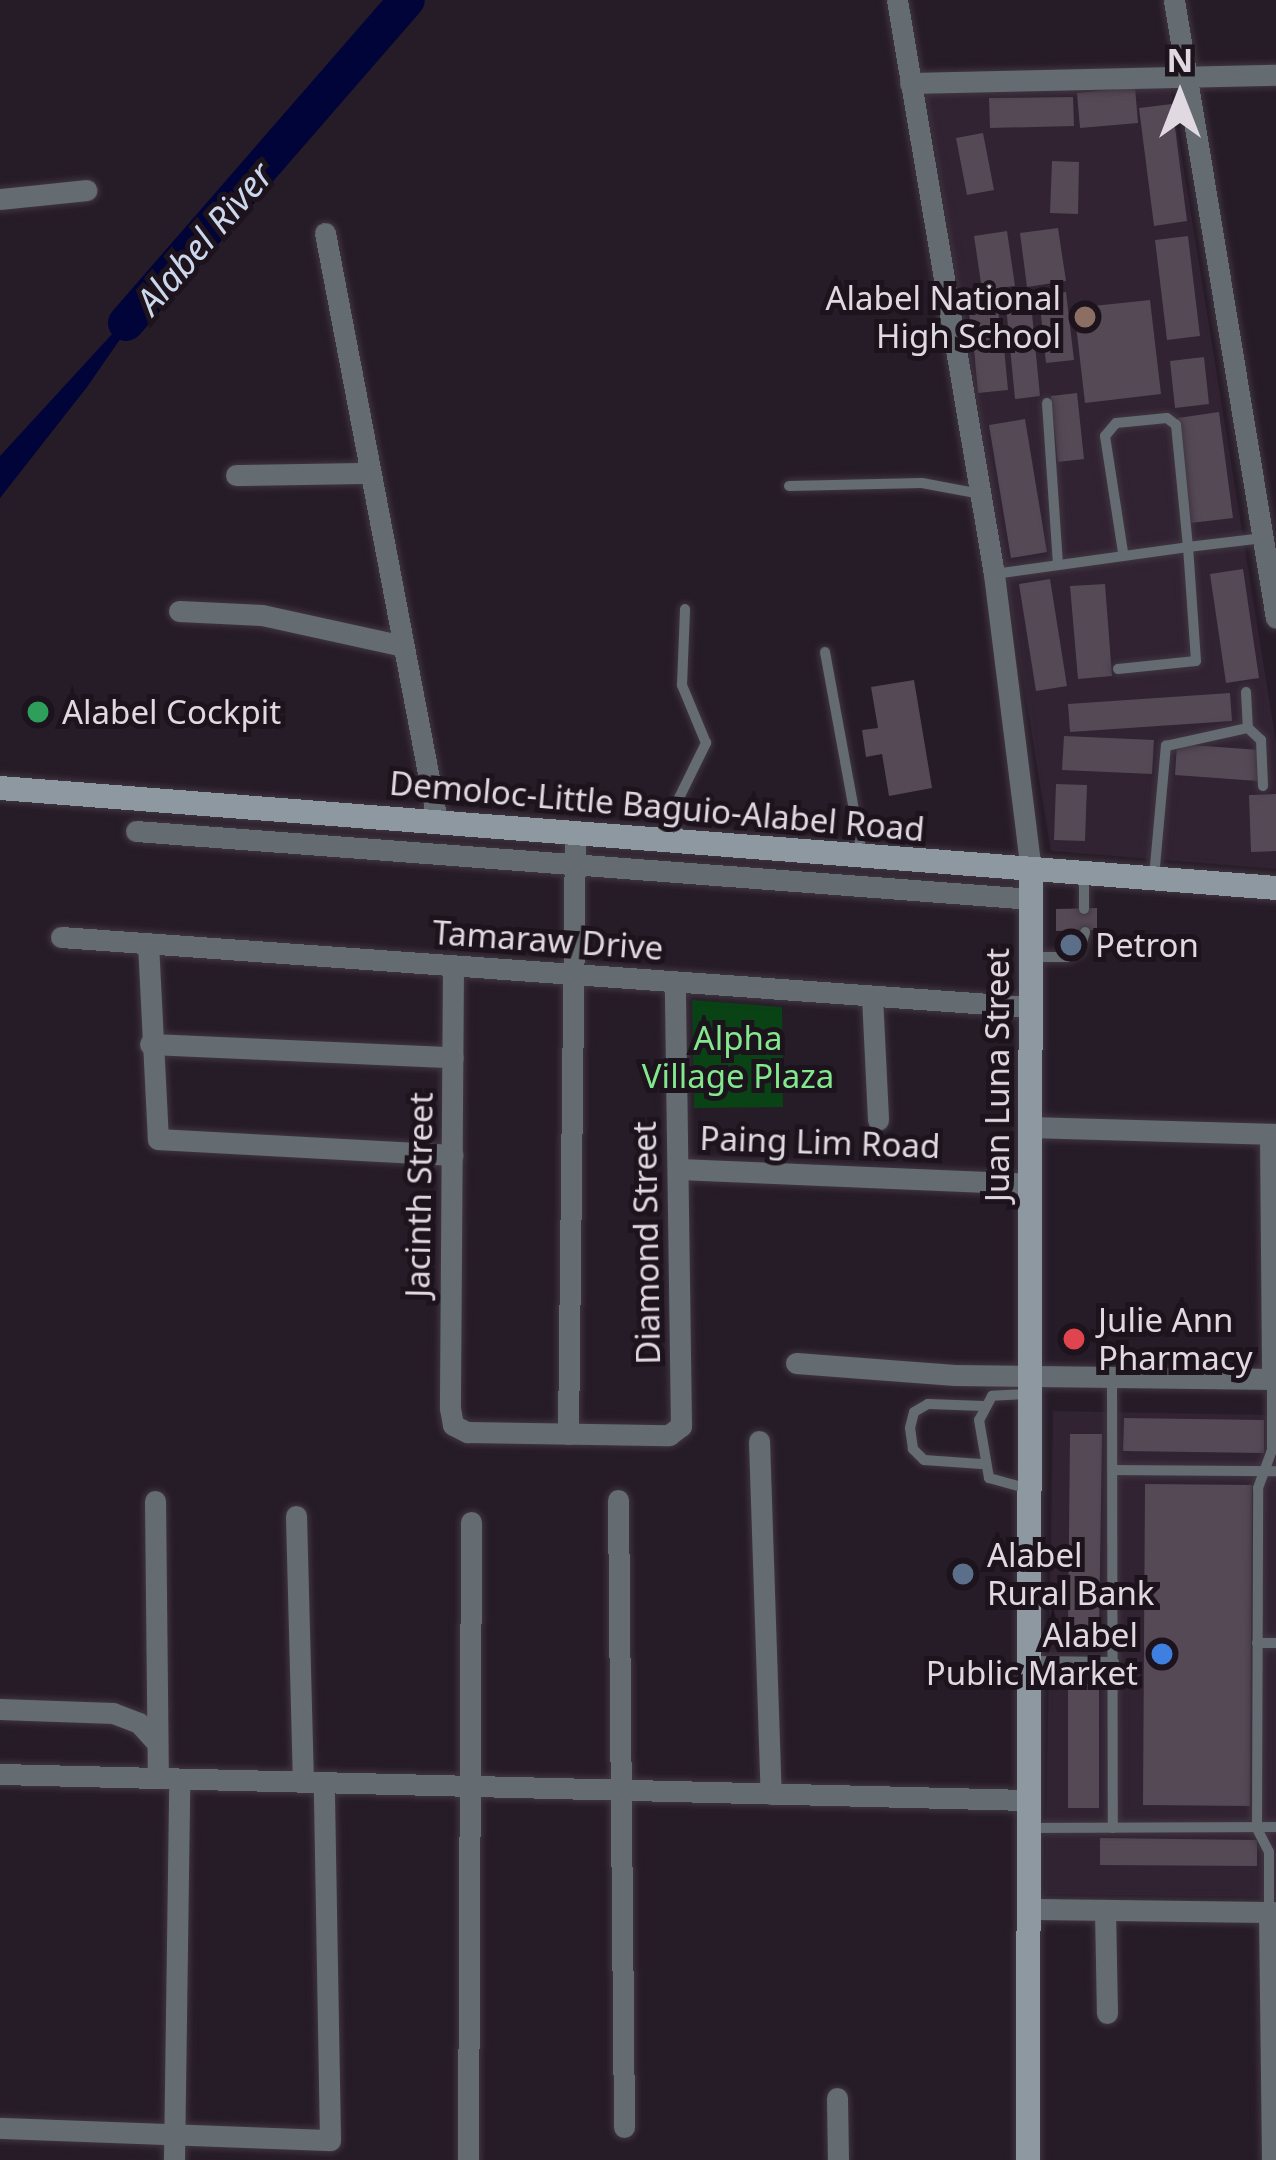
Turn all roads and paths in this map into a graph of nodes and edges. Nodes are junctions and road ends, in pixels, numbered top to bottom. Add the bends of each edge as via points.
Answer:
1 (897, 0) edge
2 (1174, 0) edge
3 (1276, 75) edge
4 (1186, 77) junction
5 (910, 83) junction
6 (87, 190) dead end
7 (0, 200) edge
8 (325, 233) dead end
9 (1047, 403) dead end
10 (367, 473) junction
11 (236, 475) dead end
12 (789, 486) dead end
13 (980, 494) junction
14 (1263, 538) junction
15 (1188, 547) junction
16 (1123, 553) junction
17 (1058, 564) junction
18 (994, 574) junction
19 (685, 609) dead end
20 (178, 610) dead end
21 (1276, 618) edge
22 (399, 645) junction
23 (826, 652) dead end
24 (1118, 669) dead end
25 (1246, 692) dead end
26 (1248, 728) junction
27 (0, 785) edge
28 (1264, 786) dead end
29 (437, 820) junction
30 (136, 830) dead end
31 (575, 831) junction
32 (676, 840) junction
33 (862, 856) junction
34 (574, 866) junction
35 (1031, 870) junction
36 (1084, 874) junction
37 (1154, 878) junction
38 (1276, 888) edge
39 (1031, 899) junction
40 (1084, 909) dead end
41 (1084, 932) dead end
42 (61, 937) dead end
43 (148, 944) junction
44 (1030, 957) junction
45 (453, 966) junction
46 (574, 975) junction
47 (675, 982) junction
48 (872, 996) junction
49 (1030, 1006) junction
50 (150, 1044) junction
51 (453, 1057) junction
52 (878, 1120) dead end
53 (1030, 1127) junction
54 (1273, 1134) edge
55 (453, 1155) junction
56 (678, 1169) junction
57 (1030, 1184) junction
58 (796, 1363) dead end
59 (1112, 1378) junction
60 (1274, 1379) edge
61 (1019, 1385) junction
62 (985, 1406) junction
63 (568, 1434) junction
64 (759, 1441) dead end
65 (1274, 1452) edge
66 (981, 1464) junction
67 (1115, 1470) junction
68 (1259, 1471) junction
69 (1276, 1471) edge
70 (1029, 1489) junction
71 (617, 1500) dead end
72 (155, 1501) dead end
73 (296, 1516) dead end
74 (471, 1522) dead end
75 (1257, 1643) junction
76 (1276, 1643) edge
77 (1028, 1661) junction
78 (1114, 1662) junction
79 (0, 1709) edge
80 (158, 1743) junction
81 (0, 1774) edge
82 (168, 1778) junction
83 (314, 1782) junction
84 (473, 1787) junction
85 (623, 1791) junction
86 (771, 1794) junction
87 (1028, 1800) junction
88 (1276, 1827) edge
89 (1028, 1828) junction
90 (1113, 1828) junction
91 (1256, 1828) junction
92 (1276, 1839) edge
93 (1269, 1852) junction
94 (1028, 1909) junction
95 (1106, 1910) junction
96 (1272, 1912) edge
97 (1107, 2013) dead end
98 (837, 2098) dead end
99 (624, 2127) dead end
100 (0, 2128) edge
101 (175, 2134) junction
102 (174, 2160) edge
103 (468, 2160) edge
104 (838, 2160) edge
105 (1028, 2160) edge
106 (1272, 2160) edge

1 - 5 street, Juan Luna Street
2 - 4 street
3 - 4 street
4 - 5 street
4 - 14 street
5 - 13 street, Juan Luna Street
6 - 7 street
8 - 10 street
9 - 17 lane
10 - 11 street
10 - 22 street
12 - 13 lane via 922,483
13 - 18 street, Juan Luna Street
14 - 15 lane
14 - 21 street
15 - 16 lane
15 - 16 lane via 1176,425 1139,419 1116,423 1105,436
15 - 24 lane via 1196,662
16 - 17 lane
17 - 18 lane
18 - 35 street, Juan Luna Street
19 - 32 lane via 682,685 706,743 678,800
20 - 22 street via 262,615
22 - 29 street
23 - 33 lane
25 - 26 lane
26 - 28 lane via 1262,740
26 - 37 lane via 1166,746
27 - 29 main road, Demoloc-Little Baguio-Alabel Road
29 - 31 main road, Demoloc-Little Baguio-Alabel Road
30 - 34 street
31 - 32 main road, Demoloc-Little Baguio-Alabel Road
31 - 34 street
32 - 33 main road, Demoloc-Little Baguio-Alabel Road
33 - 35 main road, Demoloc-Little Baguio-Alabel Road
34 - 39 street
34 - 46 street
35 - 36 main road, Demoloc-Little Baguio-Alabel Road
35 - 39 main road, Juan Luna Street
36 - 37 main road, Demoloc-Little Baguio-Alabel Road
36 - 40 lane
37 - 38 main road, Demoloc-Little Baguio-Alabel Road
39 - 44 main road, Juan Luna Street
41 - 44 lane via 1079,951 1067,957
42 - 43 street, Tamaraw Drive
43 - 45 street, Tamaraw Drive
43 - 50 street
44 - 49 main road, Juan Luna Street
45 - 46 street, Tamaraw Drive
45 - 51 street, Jacinth Street
46 - 47 street, Tamaraw Drive
46 - 63 street
47 - 48 street, Tamaraw Drive
47 - 56 street, Diamond Street
48 - 49 street, Tamaraw Drive
48 - 52 street
49 - 53 main road, Juan Luna Street
50 - 51 street
50 - 55 street via 152,1124 165,1143
51 - 55 street, Jacinth Street
53 - 54 street
53 - 57 main road, Juan Luna Street
54 - 60 street
55 - 63 street, Jacinth Street via 453,1425
56 - 57 street, Paing Lim Road
56 - 63 street, Diamond Street via 679,1430
57 - 61 main road, Juan Luna Street
58 - 61 street
59 - 60 street
59 - 61 street
59 - 67 lane
60 - 65 lane
61 - 62 lane
61 - 70 main road, Juan Luna Street
62 - 66 lane
62 - 66 lane via 928,1404 914,1412 910,1428 924,1460
64 - 86 street
65 - 68 lane
66 - 70 lane via 1006,1488
67 - 68 lane
67 - 78 lane
68 - 69 lane
68 - 75 lane
70 - 77 main road, Juan Luna Street
71 - 85 street
72 - 80 street
73 - 83 street
74 - 84 street
75 - 76 lane
75 - 91 lane
77 - 78 lane
77 - 87 main road, Juan Luna Street
78 - 90 lane
79 - 80 street via 113,1713 139,1723
80 - 82 street
81 - 82 street
82 - 83 street
82 - 101 street
83 - 84 street
83 - 101 street via 330,2140
84 - 85 street
84 - 103 street
85 - 86 street
85 - 99 street
86 - 87 street
87 - 89 main road, Juan Luna Street
88 - 91 lane
89 - 90 lane
89 - 94 main road, Juan Luna Street
90 - 91 lane
91 - 93 lane
92 - 93 lane
93 - 96 lane
94 - 95 street
94 - 105 main road, Juan Luna Street
95 - 96 street
95 - 97 street
96 - 106 street
98 - 104 street
100 - 101 street
101 - 102 street

